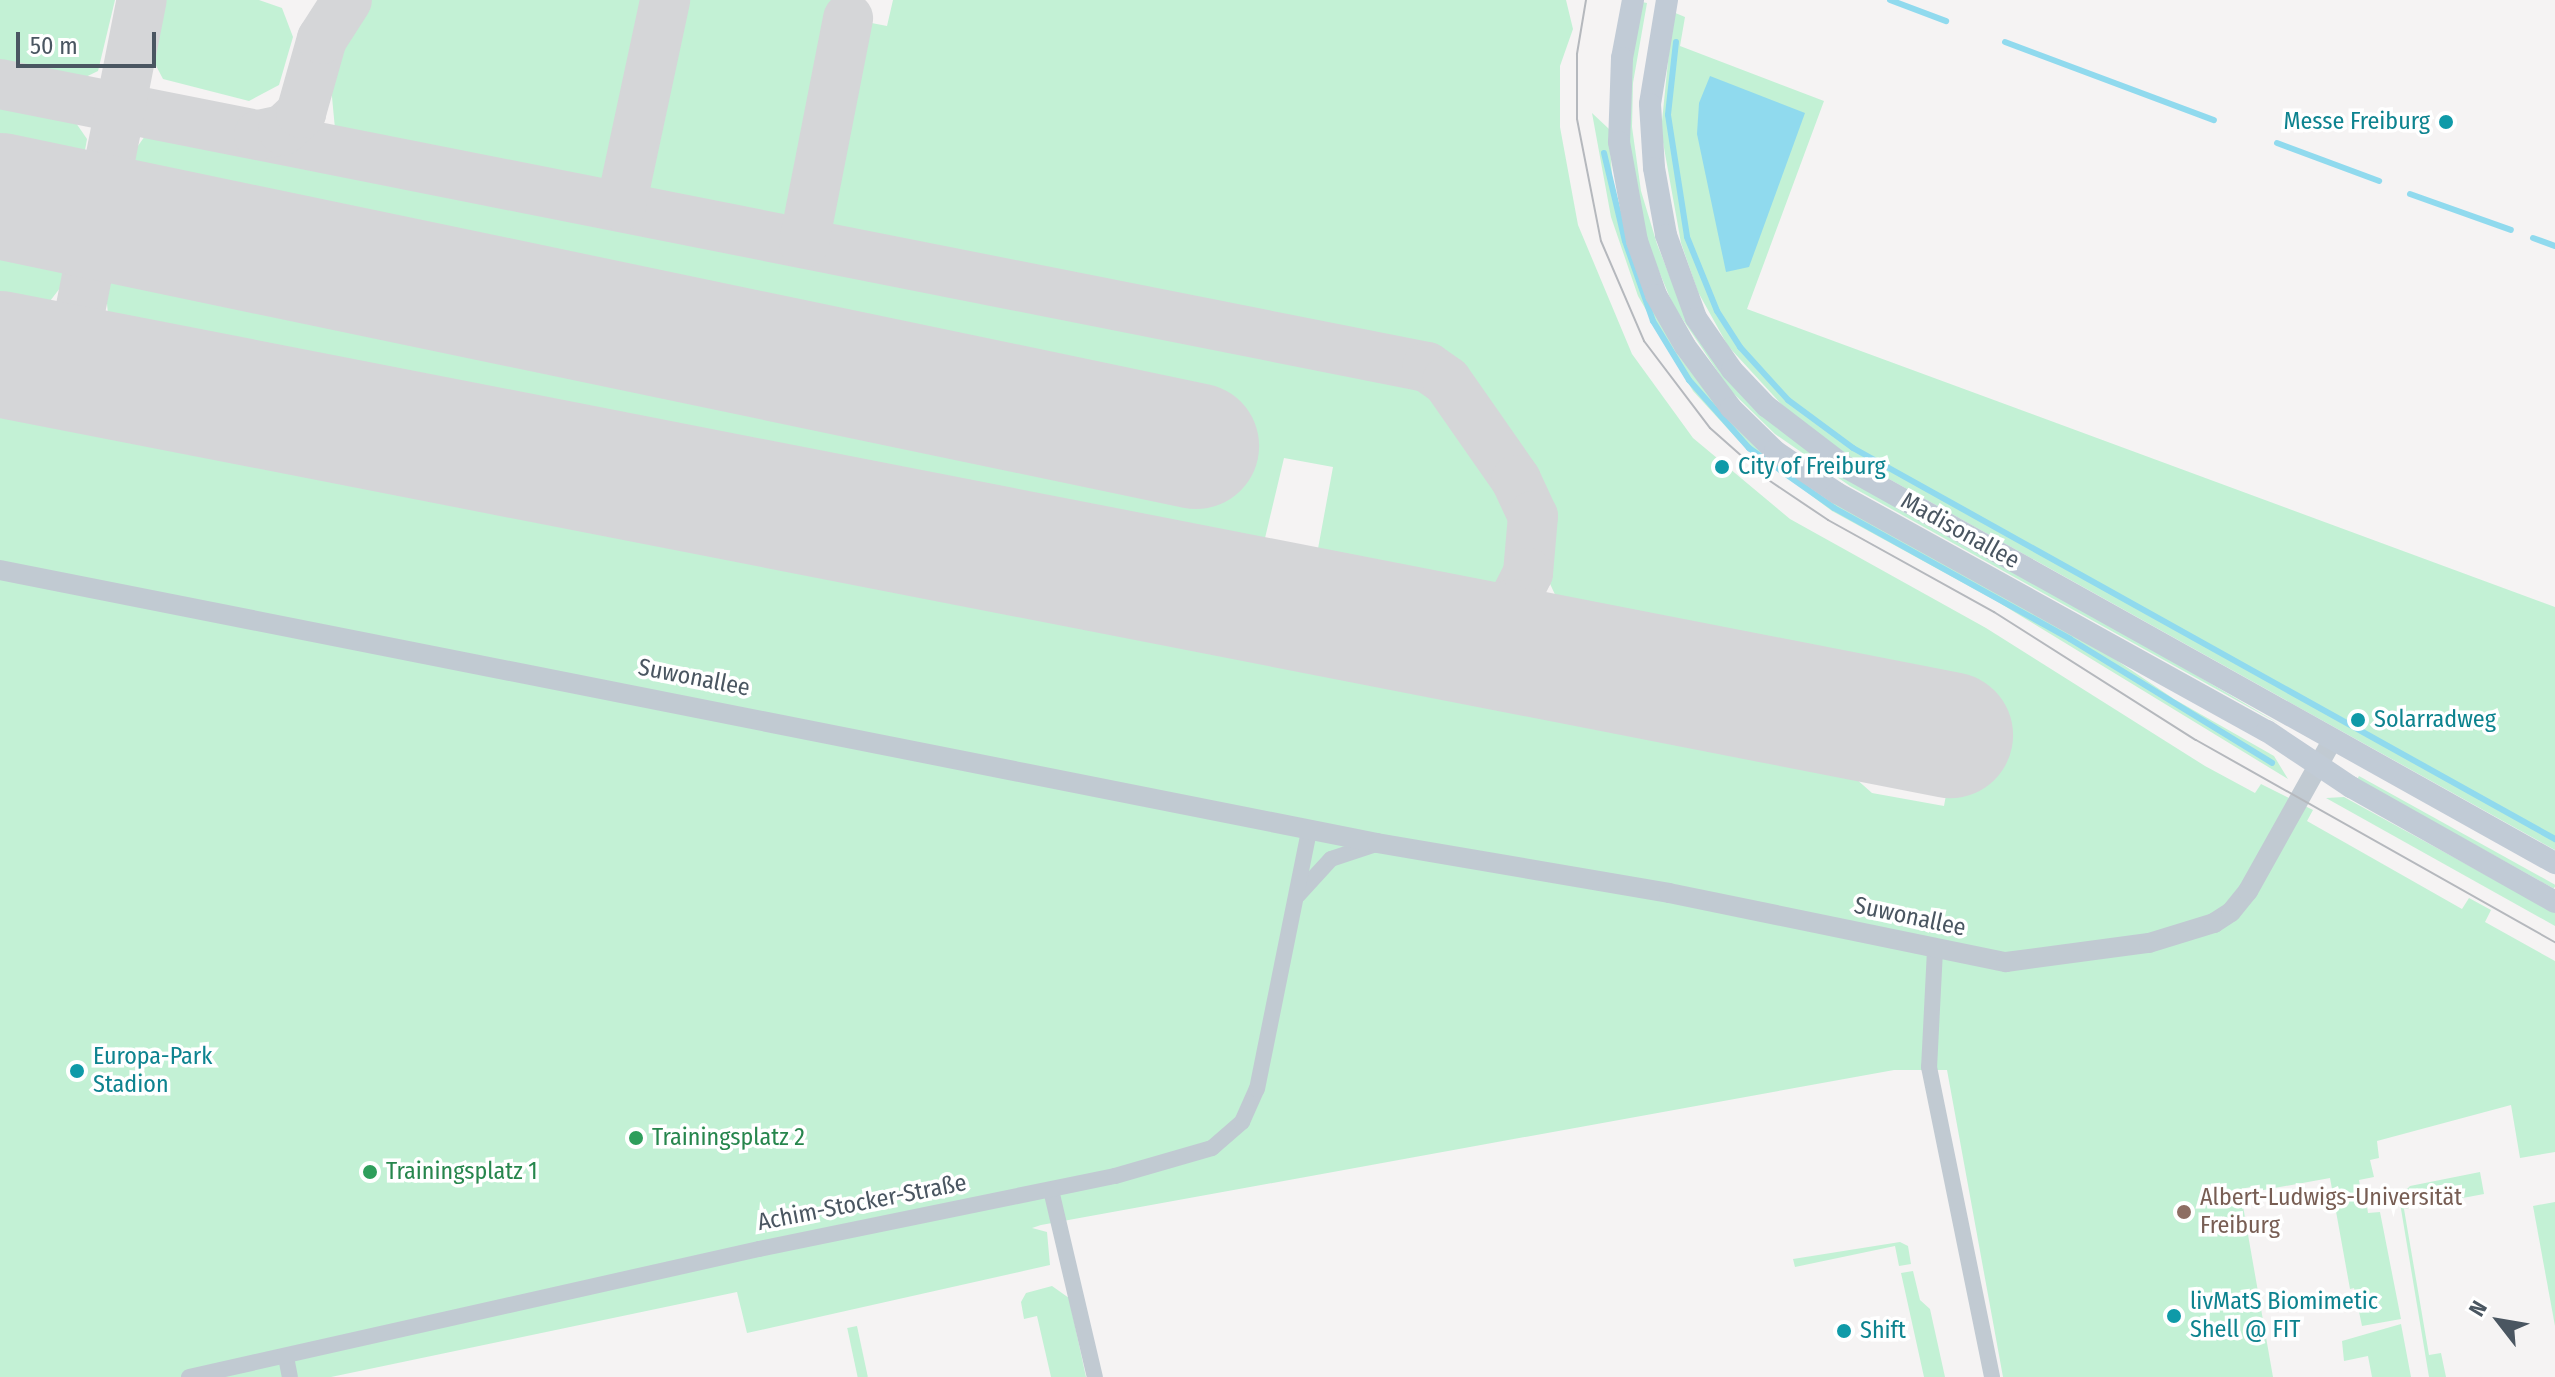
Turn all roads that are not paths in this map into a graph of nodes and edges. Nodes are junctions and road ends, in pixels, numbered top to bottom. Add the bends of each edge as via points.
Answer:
1 (1633, 0) edge
2 (1667, 0) edge
3 (0, 570) edge
4 (2333, 739) junction
5 (2319, 765) junction
6 (1309, 830) junction
7 (1377, 843) junction
8 (2555, 863) edge
9 (2555, 902) edge
10 (1293, 903) junction
11 (1935, 950) junction
12 (1051, 1190) junction
13 (286, 1357) junction
14 (189, 1377) edge
15 (290, 1377) edge
16 (1095, 1377) edge
17 (1992, 1377) edge

1 - 5 main road, Madisonallee via 1619,103 1630,213 1669,321 1731,408 1775,451 1837,493 2267,731
2 - 4 main road, Madisonallee via 1650,104 1660,207 1690,304 1732,370 1805,440 1847,468
3 - 6 street, Suwonallee
4 - 5 street, Suwonallee
4 - 8 main road, Madisonallee
5 - 9 main road, Madisonallee
5 - 11 street, Suwonallee via 2248,891 2214,923 2149,943 2037,961
6 - 7 street, Suwonallee
6 - 10 street, Achim-Stocker-Straße
7 - 10 street, Suwonallee via 1331,859
7 - 11 street, Suwonallee via 1669,893
10 - 12 street, Achim-Stocker-Straße via 1260,1079 1242,1122 1212,1148 1184,1159
11 - 17 street via 1929,1067
12 - 13 street, Achim-Stocker-Straße via 759,1249
12 - 16 street
13 - 14 street, Achim-Stocker-Straße
13 - 15 street

